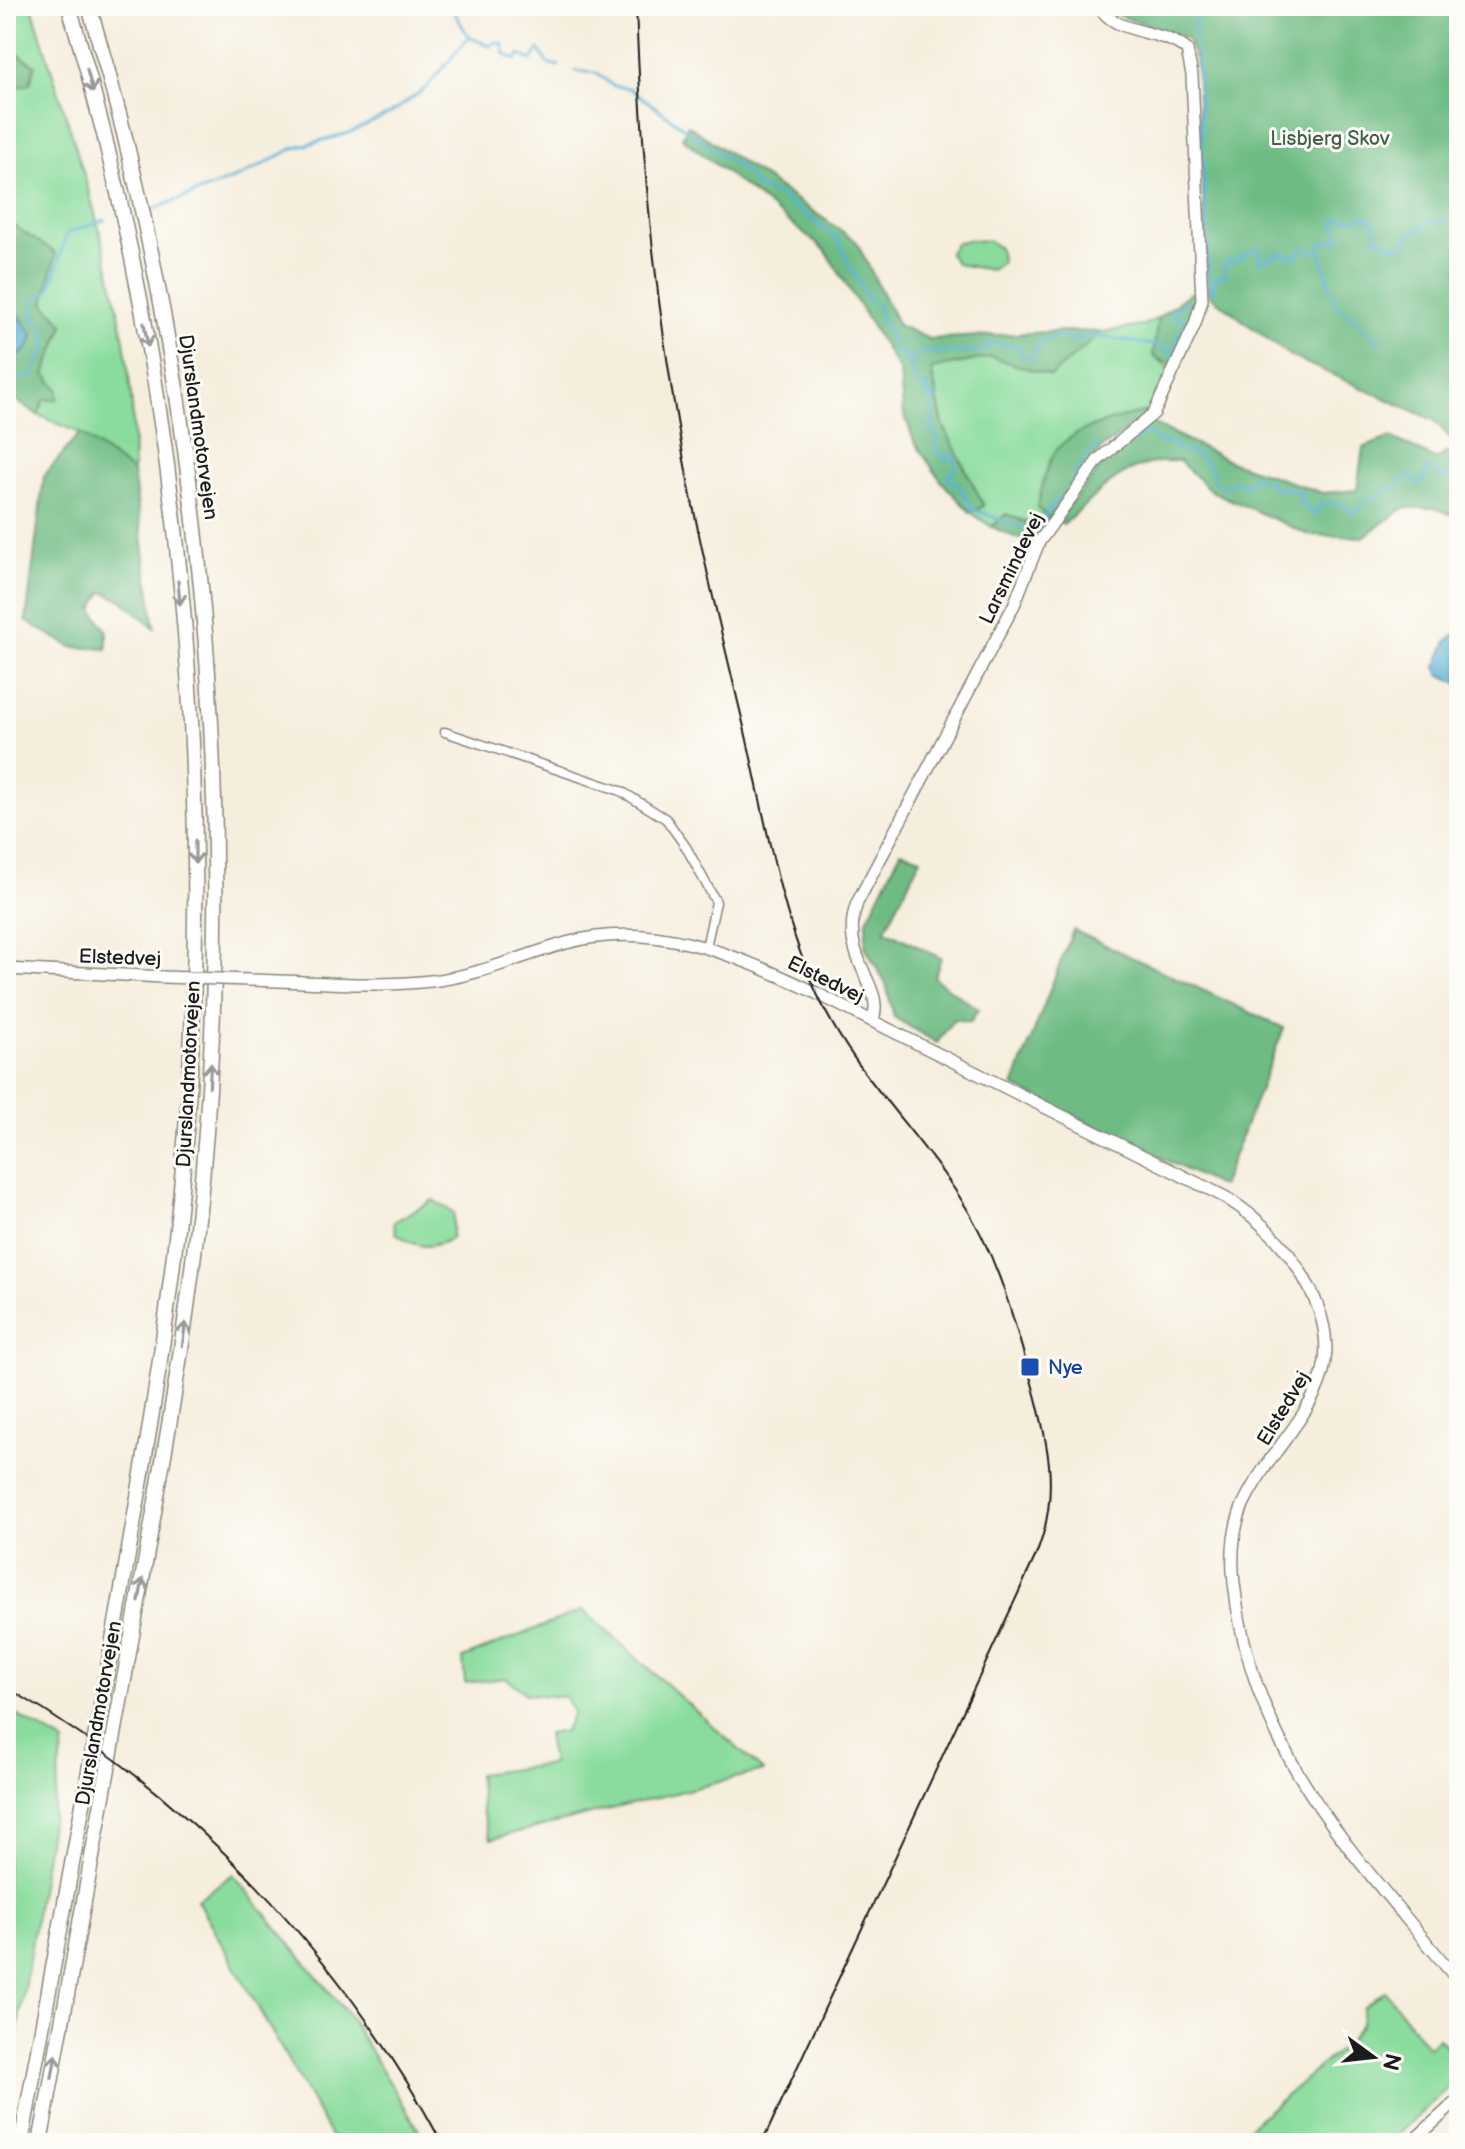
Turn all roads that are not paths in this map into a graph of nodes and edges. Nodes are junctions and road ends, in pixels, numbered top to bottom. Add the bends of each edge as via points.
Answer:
1 (69, 6) edge
2 (89, 6) edge
3 (1099, 6) edge
4 (445, 732) dead end
5 (706, 947) junction
6 (6, 969) edge
7 (872, 1021) junction
8 (1459, 1982) edge
9 (1459, 2099) edge
10 (21, 2143) edge
11 (40, 2143) edge
12 (1411, 2143) edge

1 -> 10 highway, Djurslandmotorvejen via 125,228 166,464 192,747 194,1008 181,1193 157,1384
11 -> 2 highway, Djurslandmotorvejen via 179,1371 202,1179 213,1009 212,750 192,520 162,310
3 - 7 street, Larsmindevej via 1115,22 1168,38 1187,50 1202,300 1154,413 1098,460 1039,542 1014,605 857,903 850,934 873,992
4 - 5 street via 621,791 666,819 716,902
5 - 6 street, Elstedvej, bridge via 676,940 604,937 569,942 481,971 393,984
5 - 7 street, Elstedvej via 762,967
7 - 8 street, Elstedvej via 1225,1197 1279,1240 1297,1264 1324,1327 1324,1373 1312,1402 1243,1506 1233,1580 1241,1626 1262,1705 1327,1822
9 - 12 street

